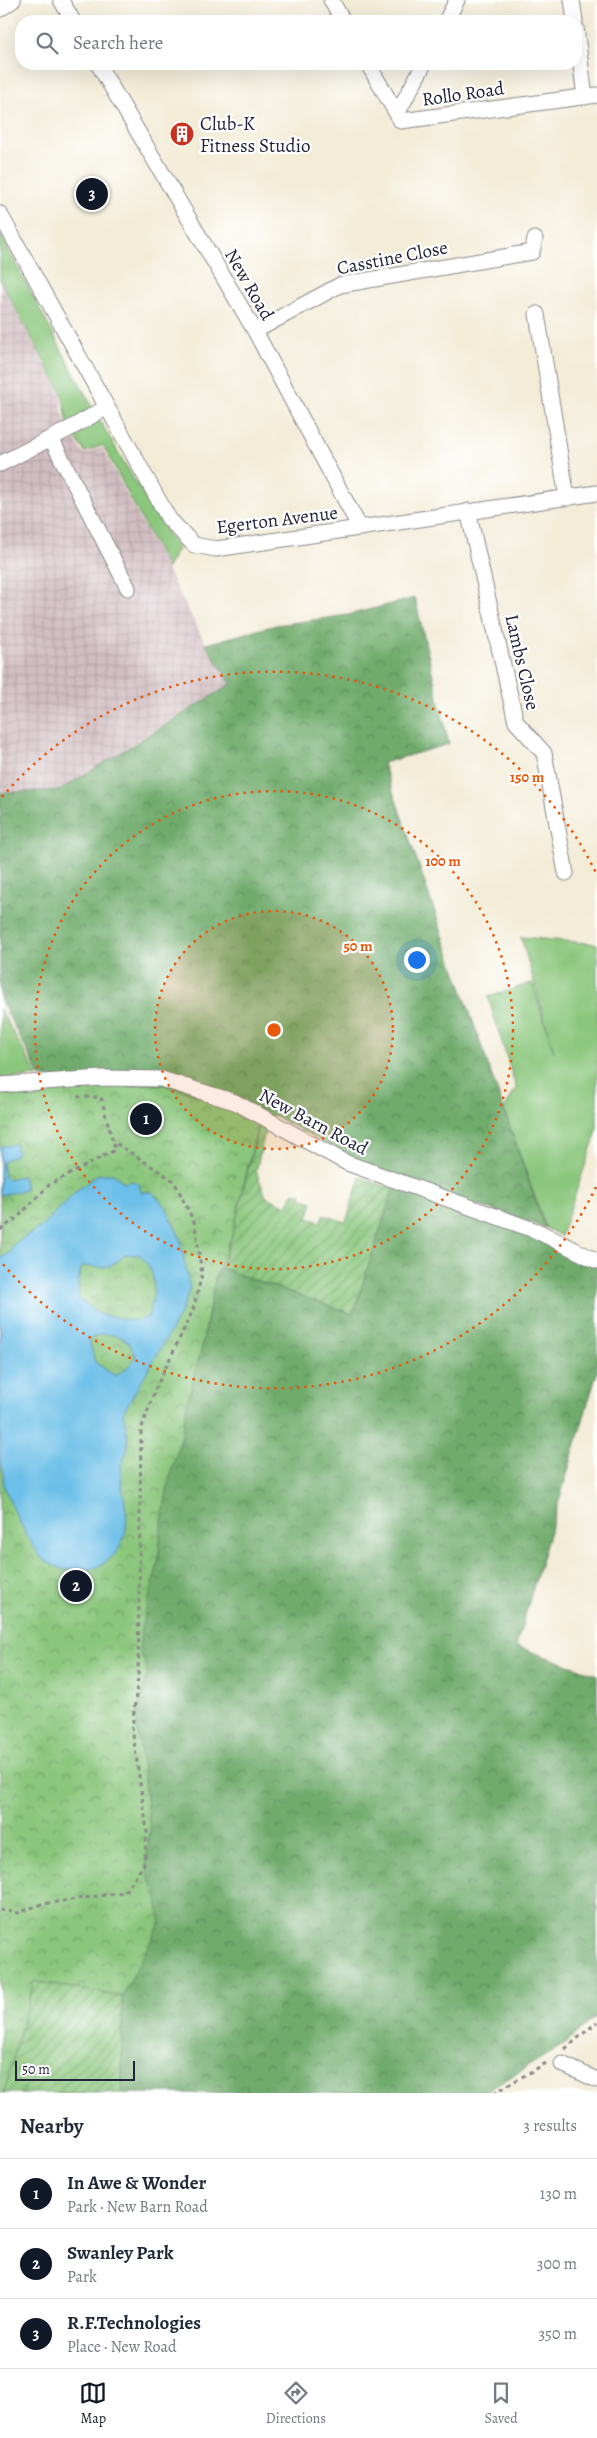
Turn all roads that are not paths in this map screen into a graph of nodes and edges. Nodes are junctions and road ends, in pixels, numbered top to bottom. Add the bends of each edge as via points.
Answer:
1 (13, 0) edge
2 (61, 0) edge
3 (331, 0) edge
4 (457, 0) edge
5 (572, 0) edge
6 (0, 9) edge
7 (70, 15) edge
8 (340, 15) edge
9 (449, 15) edge
10 (574, 15) edge
11 (582, 55) edge
12 (102, 70) edge
13 (371, 70) edge
14 (421, 70) edge
15 (591, 96) edge
16 (397, 114) junction
17 (0, 214) edge
18 (535, 239) dead end
19 (537, 314) dead end
20 (254, 331) junction
21 (107, 407) junction
22 (51, 438) junction
23 (0, 464) edge
24 (597, 493) edge
25 (568, 498) junction
26 (468, 511) junction
27 (360, 528) junction
28 (128, 588) dead end
29 (566, 873) dead end
30 (0, 1085) edge
31 (597, 1261) edge
32 (562, 2064) dead end
33 (597, 2080) edge

1 - 6 street
2 - 7 street
3 - 8 street
4 - 9 street
5 - 10 street
11 - 15 street
12 - 20 street, New Road
13 - 16 street, Rollo Road
14 - 16 street
15 - 16 street, Rollo Road via 401,121
17 - 21 street, Egerton Avenue
18 - 20 street, Casstine Close via 532,252 340,285
19 - 25 street
20 - 27 street, New Road
21 - 22 street
21 - 27 street, Egerton Avenue via 169,519 194,545 216,549
22 - 23 street
22 - 28 street
24 - 25 street, Egerton Avenue
25 - 26 street, Egerton Avenue
26 - 27 street, Egerton Avenue
26 - 29 street, Lambs Close via 516,722 544,753
30 - 31 street, New Barn Road via 102,1078 161,1079 235,1102 347,1164 537,1231
32 - 33 street

